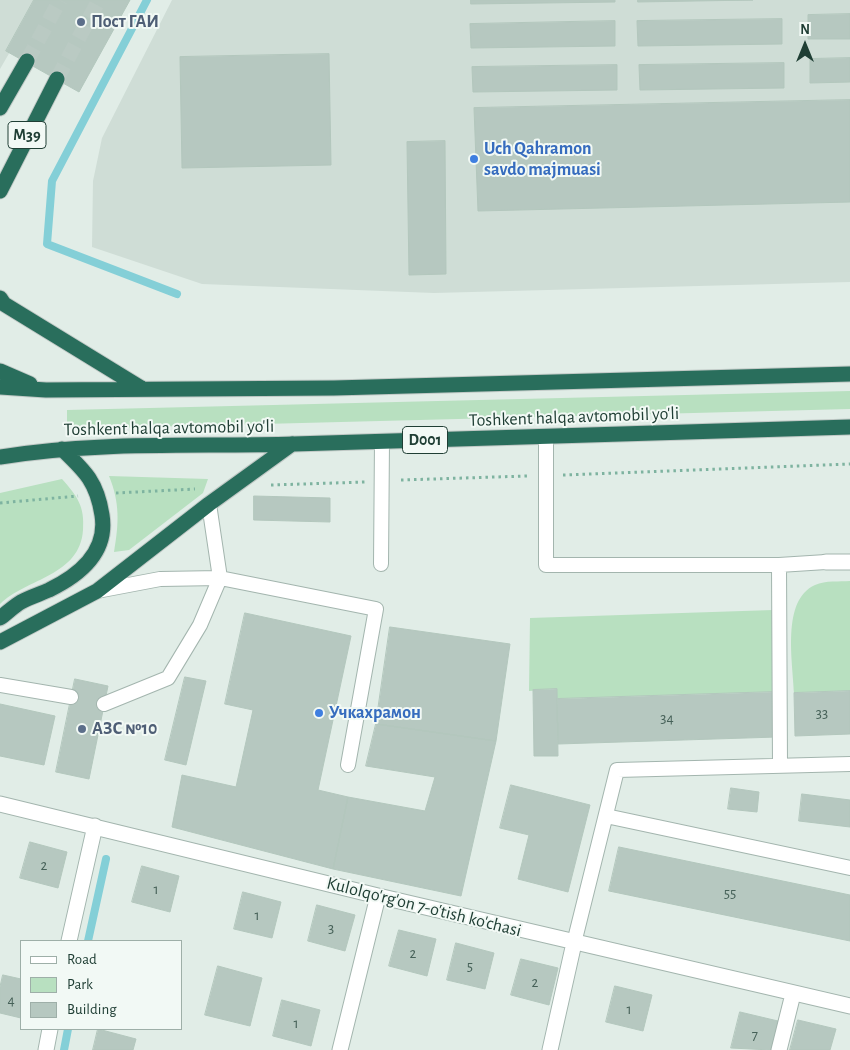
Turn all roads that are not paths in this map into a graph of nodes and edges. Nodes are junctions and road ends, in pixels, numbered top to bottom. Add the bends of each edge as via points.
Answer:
1 (26, 61) tunnel mouth
2 (56, 80) tunnel mouth
3 (0, 108) edge
4 (0, 191) edge
5 (0, 298) edge
6 (0, 371) edge
7 (850, 374) edge
8 (0, 387) edge
9 (143, 389) junction
10 (46, 390) junction
11 (850, 427) edge
12 (546, 436) junction
13 (382, 441) junction
14 (292, 444) junction
15 (62, 449) junction
16 (0, 458) edge
17 (209, 504) junction
18 (826, 562) joint
19 (850, 562) edge
20 (381, 564) dead end
21 (779, 564) junction
22 (220, 578) junction
23 (97, 591) junction
24 (0, 618) edge
25 (0, 642) edge
26 (0, 685) edge
27 (71, 697) dead end
28 (104, 704) dead end
29 (850, 764) edge
30 (348, 765) dead end
31 (780, 766) junction
32 (0, 804) edge
33 (606, 816) junction
34 (95, 826) junction
35 (850, 868) edge
36 (378, 896) junction
37 (69, 940) edge
38 (574, 943) junction
39 (794, 994) junction
40 (850, 1006) edge
41 (50, 1030) edge
42 (46, 1050) edge
43 (340, 1050) edge
44 (550, 1050) edge
45 (779, 1050) edge

1 - 3 highway, M39
2 - 4 highway, M39
5 - 9 highway via 48,333
6 - 10 highway
7 - 9 highway, Toshkent halqa avtomobil yo'li via 334,388
8 - 10 highway, Toshkent halqa avtomobil yo'li
9 - 10 highway, Toshkent halqa avtomobil yo'li
11 - 12 highway, Toshkent halqa avtomobil yo'li / D001
12 - 13 highway, Toshkent halqa avtomobil yo'li / D001
12 - 21 lane via 546,565
13 - 14 highway, Toshkent halqa avtomobil yo'li / D001
13 - 20 lane
14 - 15 highway, Toshkent halqa avtomobil yo'li / D001
14 - 17 highway
15 - 16 highway, Toshkent halqa avtomobil yo'li / D001
15 - 24 highway via 88,473 99,494 103,539 96,554 86,564 58,585 21,602
17 - 22 lane
17 - 23 highway
18 - 19 street
18 - 21 lane
21 - 31 lane
22 - 23 lane via 160,579
22 - 28 lane via 200,625 168,678
22 - 30 lane via 376,609
23 - 25 highway
26 - 27 lane
29 - 31 lane
31 - 33 lane via 617,770
32 - 34 street, Kulolqo'rg'on 7-o'tish ko'chasi
33 - 35 lane
33 - 38 lane
34 - 36 street, Kulolqo'rg'on 7-o'tish ko'chasi
34 - 37 street
36 - 38 street, Kulolqo'rg'on 7-o'tish ko'chasi
36 - 43 street
38 - 39 street, Kulolqo'rg'on 7-o'tish ko'chasi
38 - 44 street
39 - 40 street, Kulolqo'rg'on 7-o'tish ko'chasi
39 - 45 street
41 - 42 street

